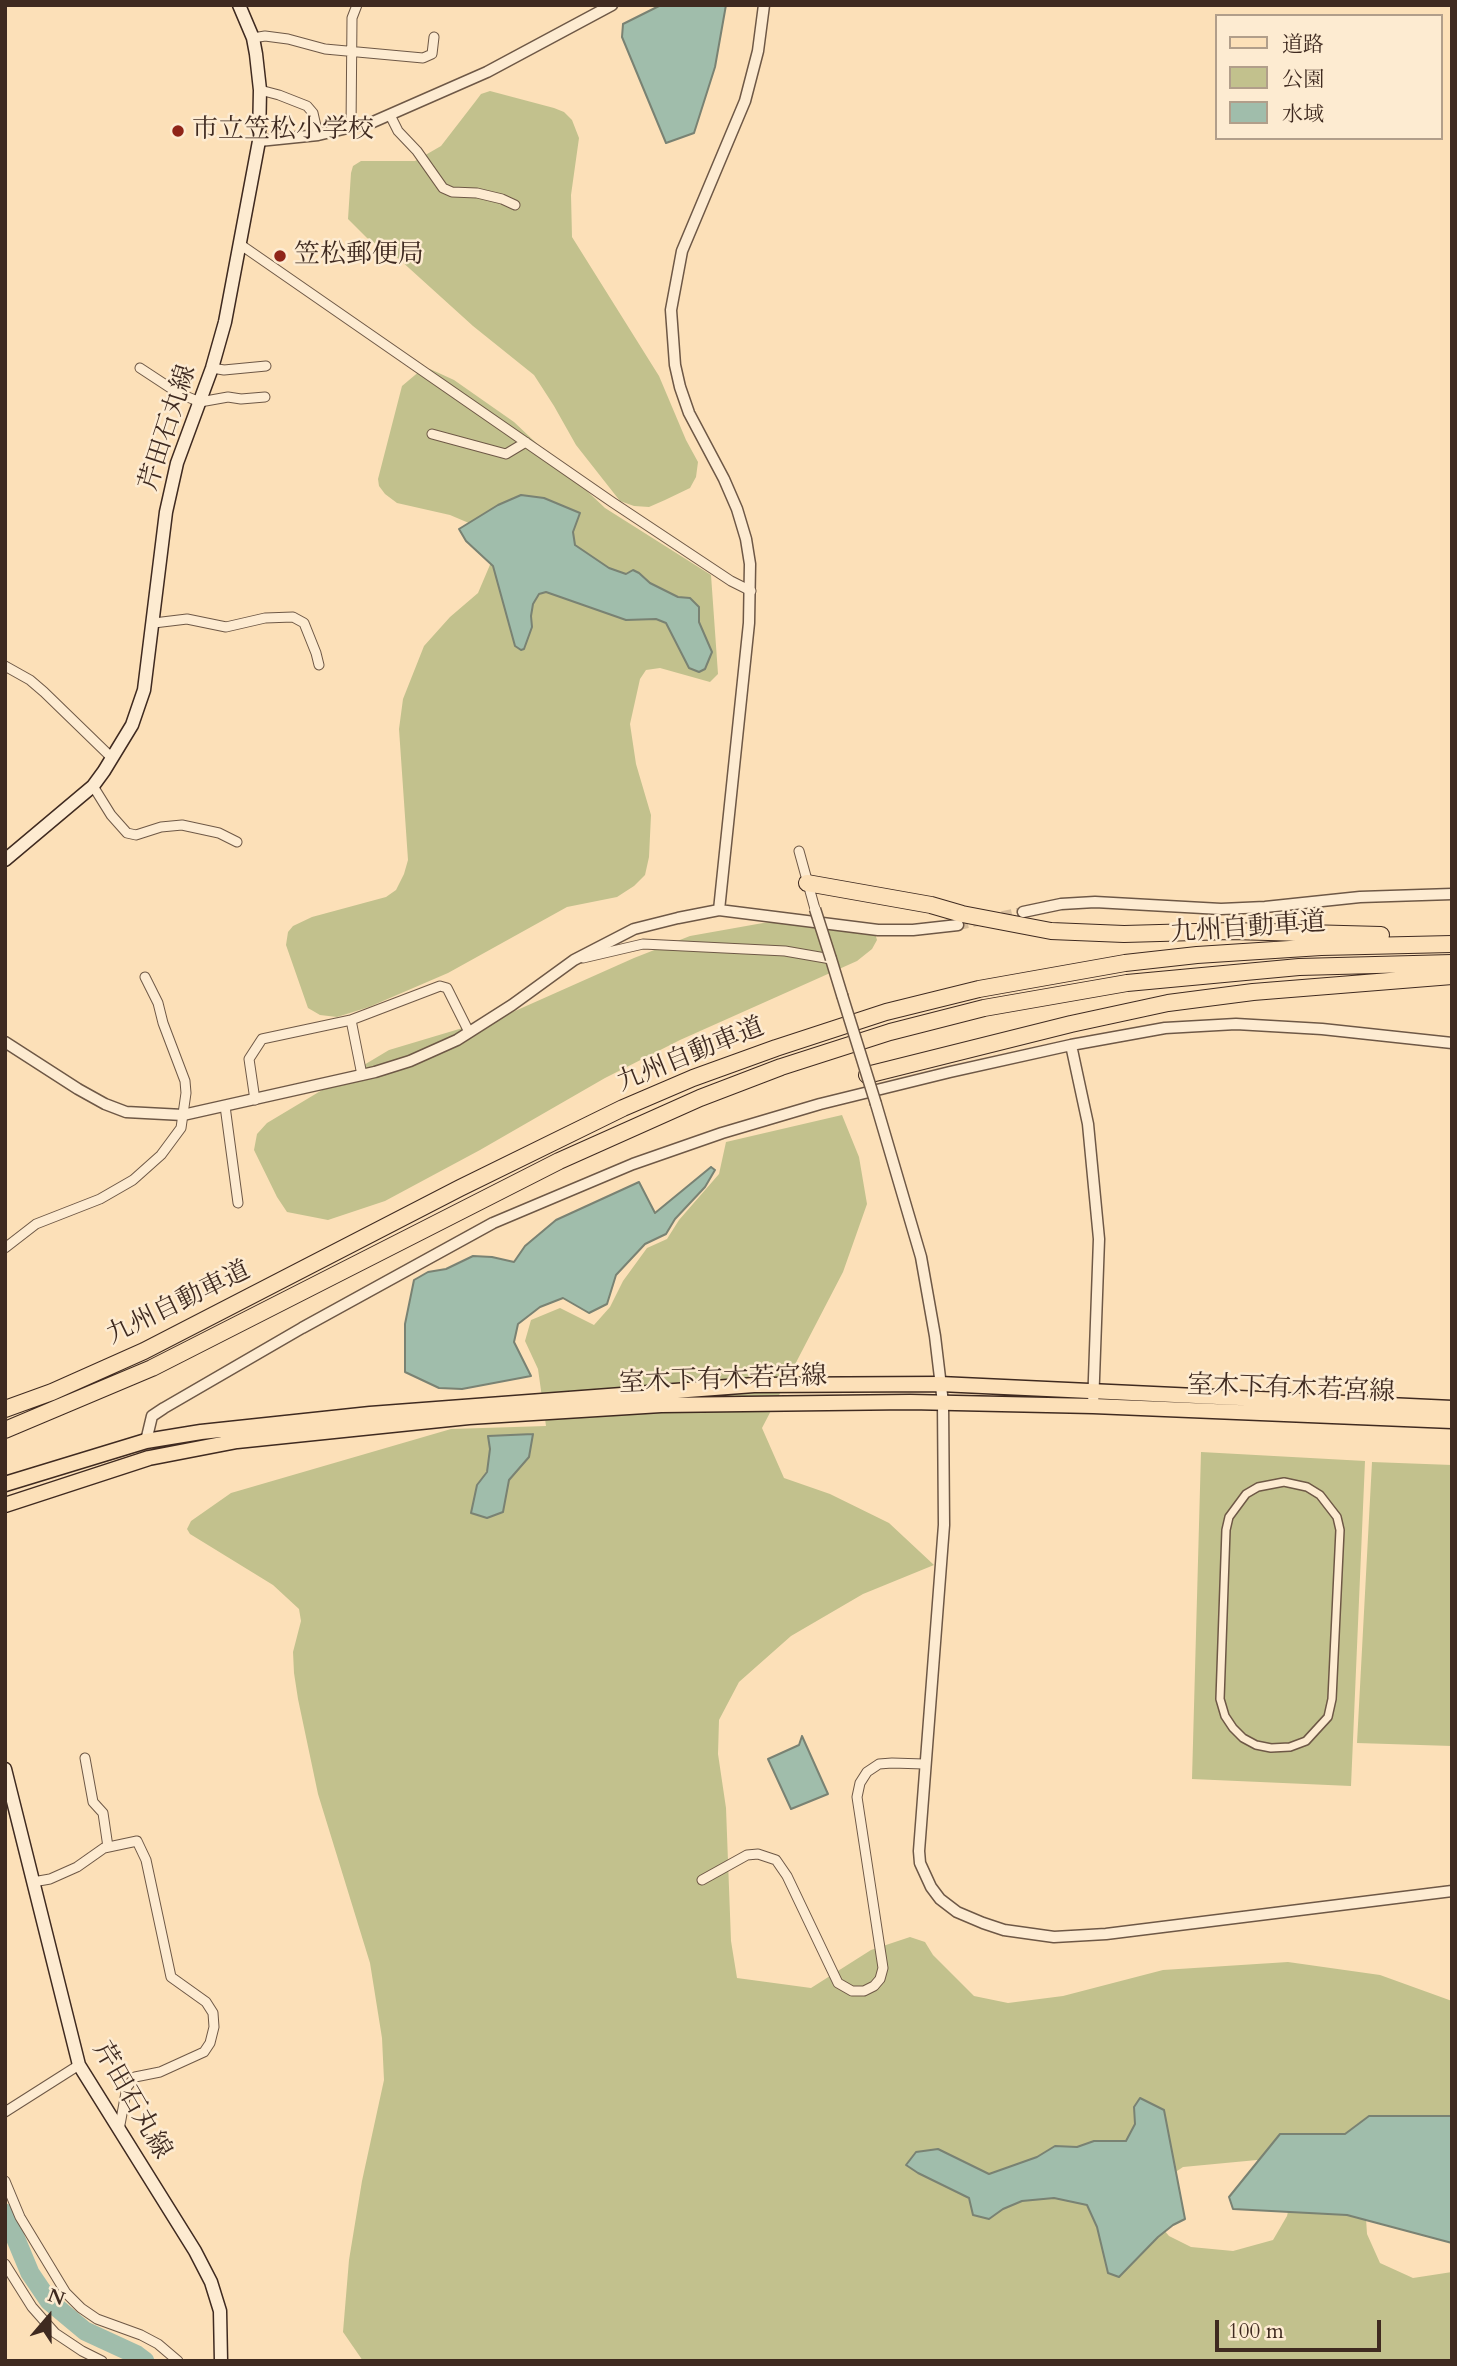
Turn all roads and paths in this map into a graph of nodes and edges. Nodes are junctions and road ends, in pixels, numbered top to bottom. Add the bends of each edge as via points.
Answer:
1 (239, 5) edge
2 (357, 5) edge
3 (612, 5) edge
4 (764, 5) edge
5 (434, 37) dead end
6 (253, 38) junction
7 (353, 50) junction
8 (260, 90) junction
9 (390, 115) junction
10 (351, 128) junction
11 (318, 135) junction
12 (259, 141) junction
13 (515, 205) dead end
14 (241, 245) junction
15 (266, 366) dead end
16 (140, 368) dead end
17 (212, 368) junction
18 (265, 397) dead end
19 (200, 402) junction
20 (432, 434) dead end
21 (526, 442) junction
22 (751, 591) junction
23 (153, 623) junction
24 (318, 665) dead end
25 (5, 666) edge
26 (113, 758) junction
27 (93, 786) junction
28 (237, 842) dead end
29 (799, 851) dead end
30 (5, 860) edge
31 (807, 883) junction
32 (1452, 894) edge
33 (815, 909) joint
34 (719, 910) junction
35 (1023, 912) tunnel mouth
36 (958, 926) tunnel mouth
37 (1452, 935) edge
38 (1452, 944) edge
39 (575, 960) junction
40 (831, 960) junction
41 (1452, 963) edge
42 (1452, 976) edge
43 (145, 977) dead end
44 (351, 1020) junction
45 (469, 1032) junction
46 (5, 1042) edge
47 (1452, 1043) edge
48 (1071, 1045) junction
49 (875, 1073) junction
50 (362, 1075) junction
51 (255, 1100) junction
52 (225, 1106) junction
53 (183, 1115) junction
54 (237, 1203) dead end
55 (5, 1248) edge
56 (940, 1384) junction
57 (1093, 1399) junction
58 (943, 1403) junction
59 (1452, 1408) edge
60 (5, 1409) edge
61 (1452, 1421) edge
62 (5, 1430) edge
63 (146, 1441) junction
64 (1284, 1482) joint
65 (5, 1484) edge
66 (5, 1505) edge
67 (85, 1758) dead end
68 (925, 1765) junction
69 (5, 1769) edge
70 (108, 1847) junction
71 (702, 1881) dead end
72 (33, 1882) junction
73 (1452, 1891) edge
74 (79, 2065) junction
75 (5, 2112) edge
76 (119, 2130) junction
77 (5, 2181) edge
78 (5, 2264) edge
79 (102, 2361) edge
80 (178, 2361) edge
81 (220, 2361) edge

1 - 6 main road, 芹田石丸線
2 - 7 street via 352,18
3 - 9 street via 487,72
4 - 22 street via 745,101 682,251 671,310 680,387 688,413 737,509 746,539
5 - 7 street via 432,54 423,58
6 - 7 street
6 - 8 main road, 芹田石丸線
7 - 10 street
8 - 11 street via 307,106
8 - 12 main road, 芹田石丸線
9 - 10 street
9 - 13 street via 443,188 477,192
10 - 11 street
11 - 12 street
12 - 14 main road, 芹田石丸線
14 - 17 main road, 芹田石丸線
14 - 21 street
15 - 17 street
16 - 19 street
17 - 19 main road, 芹田石丸線
18 - 19 street
19 - 23 main road, 芹田石丸線 via 177,463 166,512
20 - 21 street via 506,454
21 - 22 street
22 - 34 street
23 - 24 street via 187,619 226,627 293,617 304,623
23 - 26 main road, 芹田石丸線 via 144,690 132,725
25 - 26 street via 30,680
26 - 27 main road, 芹田石丸線
27 - 28 street via 127,833 182,825
27 - 30 main road, 芹田石丸線
29 - 31 street
31 - 33 street
31 - 37 highway via 1051,931
32 - 35 street via 1221,909 1095,902
33 - 40 street, bridge
34 - 36 street via 878,930
34 - 39 street via 634,929
38 - 60 highway, 九州自動車道 via 1321,947 1125,963 979,989 861,1020 623,1108 156,1345
39 - 40 street via 643,944 785,951
39 - 45 street
40 - 49 street, bridge
41 - 62 highway, 九州自動車道 via 1299,968 1127,983 984,1008 817,1055 700,1098 572,1155 163,1363
42 - 49 highway via 1168,1003
43 - 53 street via 181,1066 186,1093
44 - 45 street via 440,986 447,988
44 - 50 street
44 - 51 street via 262,1039 249,1059
45 - 50 street via 410,1061
46 - 53 street via 105,1104 126,1112
47 - 48 street via 1236,1024 1165,1028
48 - 57 street via 1088,1124 1099,1239
48 - 63 street via 820,1104 722,1133 633,1164 493,1223 164,1408 152,1416
49 - 56 street, bridge via 876,1104 921,1257
50 - 51 street
51 - 52 street
52 - 53 street
52 - 54 street
53 - 55 street via 175,1137 133,1181 36,1224
56 - 57 main road, 室木下有木若宮線
56 - 58 street
56 - 63 main road, 室木下有木若宮線 via 754,1385 659,1391 370,1414
57 - 58 main road, 室木下有木若宮線
57 - 59 main road, 室木下有木若宮線
57 - 61 main road, 室木下有木若宮線
58 - 66 main road, 室木下有木若宮線 via 661,1405 456,1418 237,1441 149,1458
58 - 68 street via 944,1525
63 - 65 main road, 室木下有木若宮線
64 - 64 street via 1246,1494 1229,1517 1226,1530 1220,1699 1225,1716 1243,1738 1271,1748 1306,1741 1328,1717 1332,1699 1340,1530 1337,1517 1320,1495
67 - 70 street via 93,1802 103,1813
68 - 71 street via 879,1764 860,1783 858,1797 883,1968 874,1986 852,1992 838,1983 788,1876 776,1860 747,1855
68 - 73 street via 919,1851 925,1876 940,1899 957,1912 1004,1930 1054,1937 1106,1934
69 - 72 main road, 芹田石丸線
70 - 72 street via 76,1867
70 - 76 street via 140,1844 172,1977 206,2002 213,2012 214,2027 204,2052 160,2072 135,2077 127,2087
72 - 74 main road, 芹田石丸線
74 - 75 street
74 - 76 main road, 芹田石丸線
76 - 81 main road, 芹田石丸線 via 211,2282 220,2311
77 - 80 street via 20,2217 66,2293 97,2319 141,2334
78 - 79 street via 55,2333

